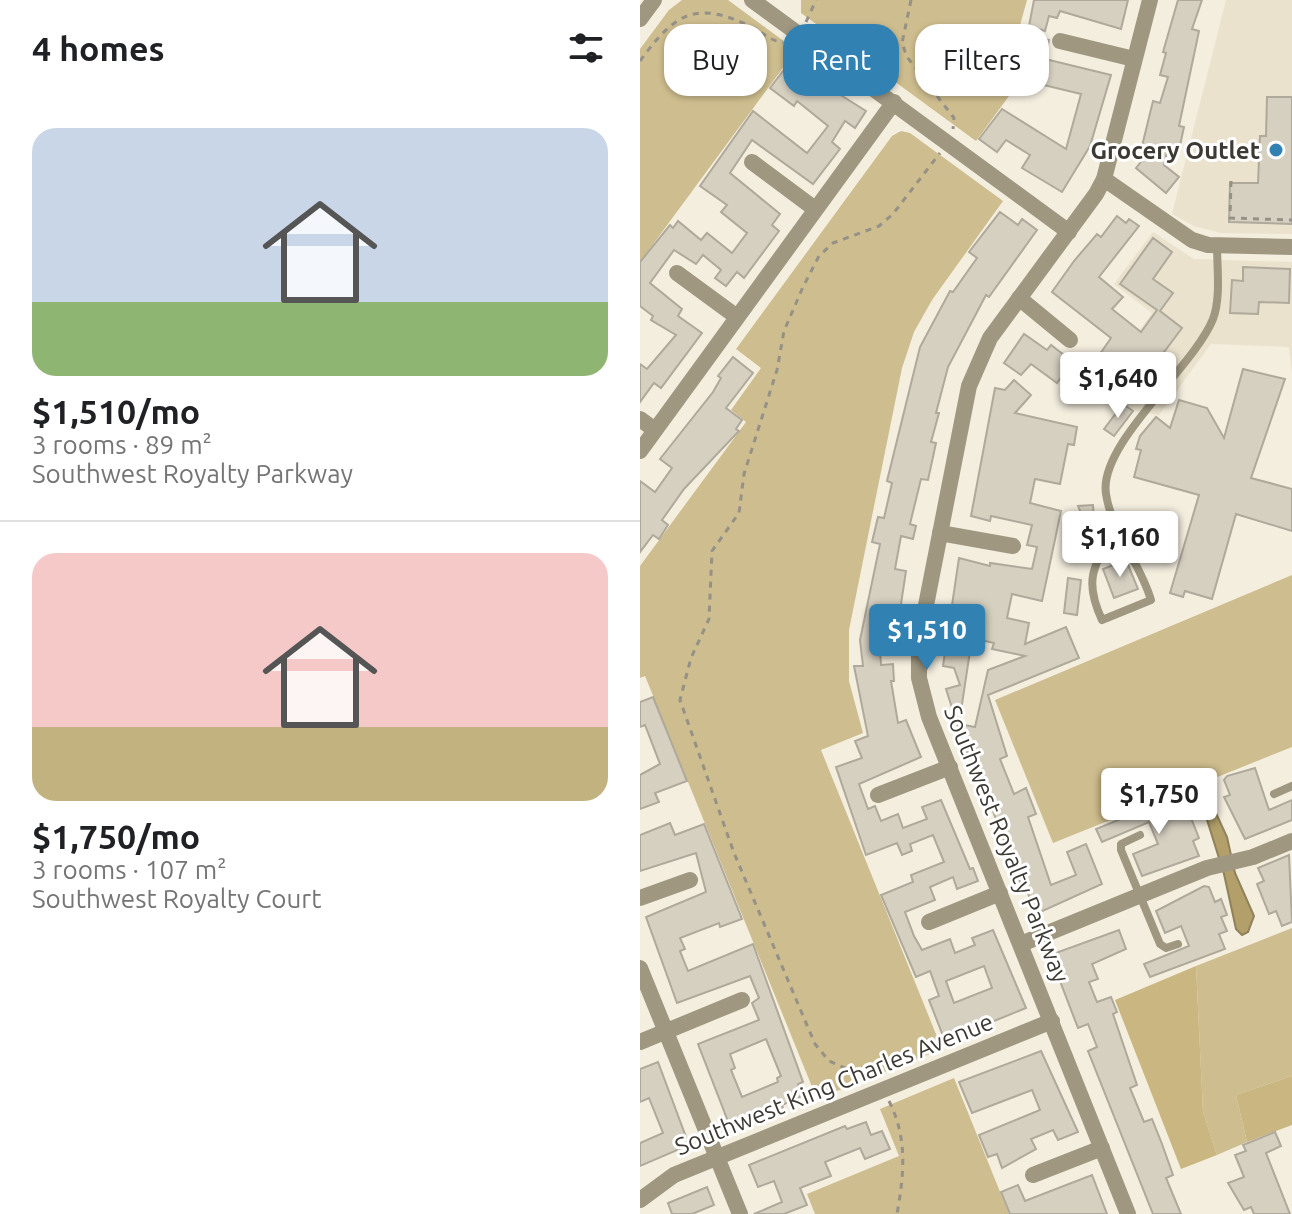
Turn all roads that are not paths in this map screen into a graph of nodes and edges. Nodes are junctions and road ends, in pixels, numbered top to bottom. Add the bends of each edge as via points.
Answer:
1 (654, 0) edge
2 (752, 0) edge
3 (1150, 0) edge
4 (640, 19) edge
5 (1060, 41) dead end
6 (1134, 59) junction
7 (894, 102) junction
8 (752, 162) dead end
9 (1104, 179) junction
10 (815, 209) junction
11 (1069, 232) junction
12 (1217, 245) junction
13 (1292, 247) edge
14 (677, 273) dead end
15 (1019, 298) junction
16 (737, 317) junction
17 (1070, 340) dead end
18 (640, 419) edge
19 (655, 430) junction
20 (640, 451) edge
21 (1115, 530) junction
22 (940, 533) junction
23 (1013, 546) dead end
24 (950, 767) junction
25 (1292, 786) edge
26 (1274, 794) dead end
27 (878, 795) dead end
28 (1140, 835) dead end
29 (1292, 841) edge
30 (690, 880) dead end
31 (1000, 893) junction
32 (1139, 894) junction
33 (640, 898) edge
34 (929, 922) dead end
35 (1021, 944) junction
36 (1178, 944) dead end
37 (640, 968) edge
38 (742, 1000) dead end
39 (1052, 1021) junction
40 (666, 1031) junction
41 (640, 1042) edge
42 (1102, 1148) junction
43 (717, 1157) junction
44 (1033, 1175) dead end
45 (640, 1200) edge
46 (740, 1214) edge
47 (1128, 1214) edge

1 - 4 street
2 - 7 street
3 - 6 street, Southwest Royalty Parkway
5 - 6 street
6 - 9 street, Southwest Royalty Parkway
7 - 10 street
7 - 11 street
8 - 10 street
9 - 11 street, Southwest Royalty Parkway
9 - 12 street via 1192,240
10 - 16 street
11 - 15 street, Southwest Royalty Parkway
12 - 13 street
12 - 21 lane via 1215,315 1113,461 1105,490
14 - 16 street
15 - 17 street
15 - 22 street, Southwest Royalty Parkway via 990,338 969,386
16 - 19 street
18 - 19 street
19 - 20 street
21 - 21 lane via 1091,576 1102,620 1151,600 1134,556
22 - 23 street
22 - 24 street, Southwest Royalty Parkway via 918,659 922,697
24 - 27 street
24 - 31 street, Southwest Royalty Parkway
25 - 26 lane
28 - 32 lane via 1121,847
29 - 32 street
30 - 33 street
31 - 34 street
31 - 35 street, Southwest Royalty Parkway
32 - 35 street
32 - 36 lane via 1160,944
35 - 39 street, Southwest Royalty Parkway
37 - 40 street
38 - 40 street
39 - 42 street, Southwest Royalty Parkway
39 - 43 street, Southwest King Charles Avenue
40 - 41 street
40 - 43 street
42 - 44 street
42 - 47 street, Southwest Royalty Parkway
43 - 45 street, Southwest King Charles Avenue via 674,1175
43 - 46 street

